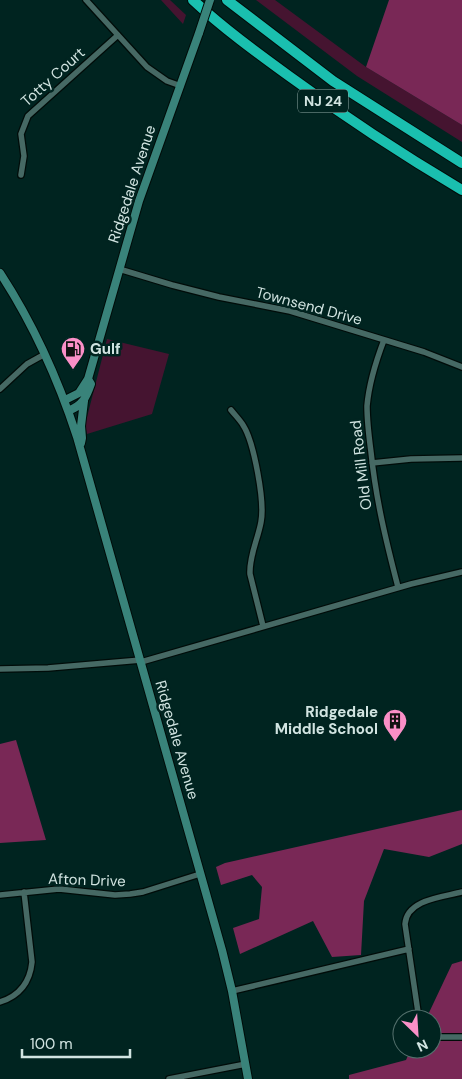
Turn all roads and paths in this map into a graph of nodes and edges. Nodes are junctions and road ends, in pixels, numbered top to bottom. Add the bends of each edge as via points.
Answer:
1 (86, 0) edge
2 (193, 0) edge
3 (210, 0) edge
4 (227, 0) edge
5 (118, 35) junction
6 (181, 86) junction
7 (462, 163) edge
8 (21, 175) dead end
9 (462, 190) edge
10 (119, 269) junction
11 (0, 273) edge
12 (384, 340) junction
13 (45, 354) junction
14 (462, 367) edge
15 (88, 379) junction
16 (0, 389) edge
17 (65, 400) junction
18 (84, 401) junction
19 (231, 410) dead end
20 (68, 411) junction
21 (80, 448) junction
22 (462, 458) edge
23 (372, 463) junction
24 (462, 572) edge
25 (398, 587) junction
26 (263, 626) junction
27 (141, 661) junction
28 (0, 669) edge
29 (200, 874) junction
30 (24, 892) junction
31 (462, 892) edge
32 (0, 894) edge
33 (408, 948) junction
34 (232, 991) junction
35 (0, 1002) edge
36 (417, 1009) edge
37 (442, 1037) edge
38 (462, 1037) edge
39 (246, 1064) junction
40 (168, 1079) edge
41 (248, 1079) edge

1 - 5 street
2 - 9 highway, NJ 24 via 318,97
3 - 6 main road, Ridgedale Avenue, bridge
4 - 7 highway, NJ 24 via 332,81
5 - 6 street via 147,67 166,81
5 - 8 street, Totty Court via 28,116 21,134 24,156
6 - 10 main road, Ridgedale Avenue via 139,201
10 - 12 street, Townsend Drive via 172,286 290,311
10 - 15 main road, Ridgedale Avenue
11 - 13 main road via 33,327
12 - 14 street, Townsend Drive
12 - 23 street, Old Mill Road via 374,368 367,407
13 - 16 street via 27,364
13 - 17 main road
15 - 17 main road, Ridgedale Avenue via 80,392
15 - 18 main road, Ridgedale Avenue via 91,384
17 - 20 main road, Ridgedale Avenue
18 - 20 main road
18 - 21 main road
19 - 26 street via 243,425 254,451 262,521 250,574
20 - 21 main road, Ridgedale Avenue
21 - 27 main road, Ridgedale Avenue
22 - 23 street
23 - 25 street, Old Mill Road via 380,517
24 - 25 street
25 - 26 street
26 - 27 street
27 - 28 street
27 - 29 main road, Ridgedale Avenue
29 - 30 street, Afton Drive via 130,894 59,889
29 - 34 main road, Ridgedale Avenue
30 - 32 street, Afton Drive
30 - 35 street via 31,970 20,991
31 - 33 street via 425,901 412,909 405,921
33 - 34 street
33 - 36 street
34 - 39 main road, Ridgedale Avenue
37 - 38 street
39 - 40 street
39 - 41 main road, Ridgedale Avenue

